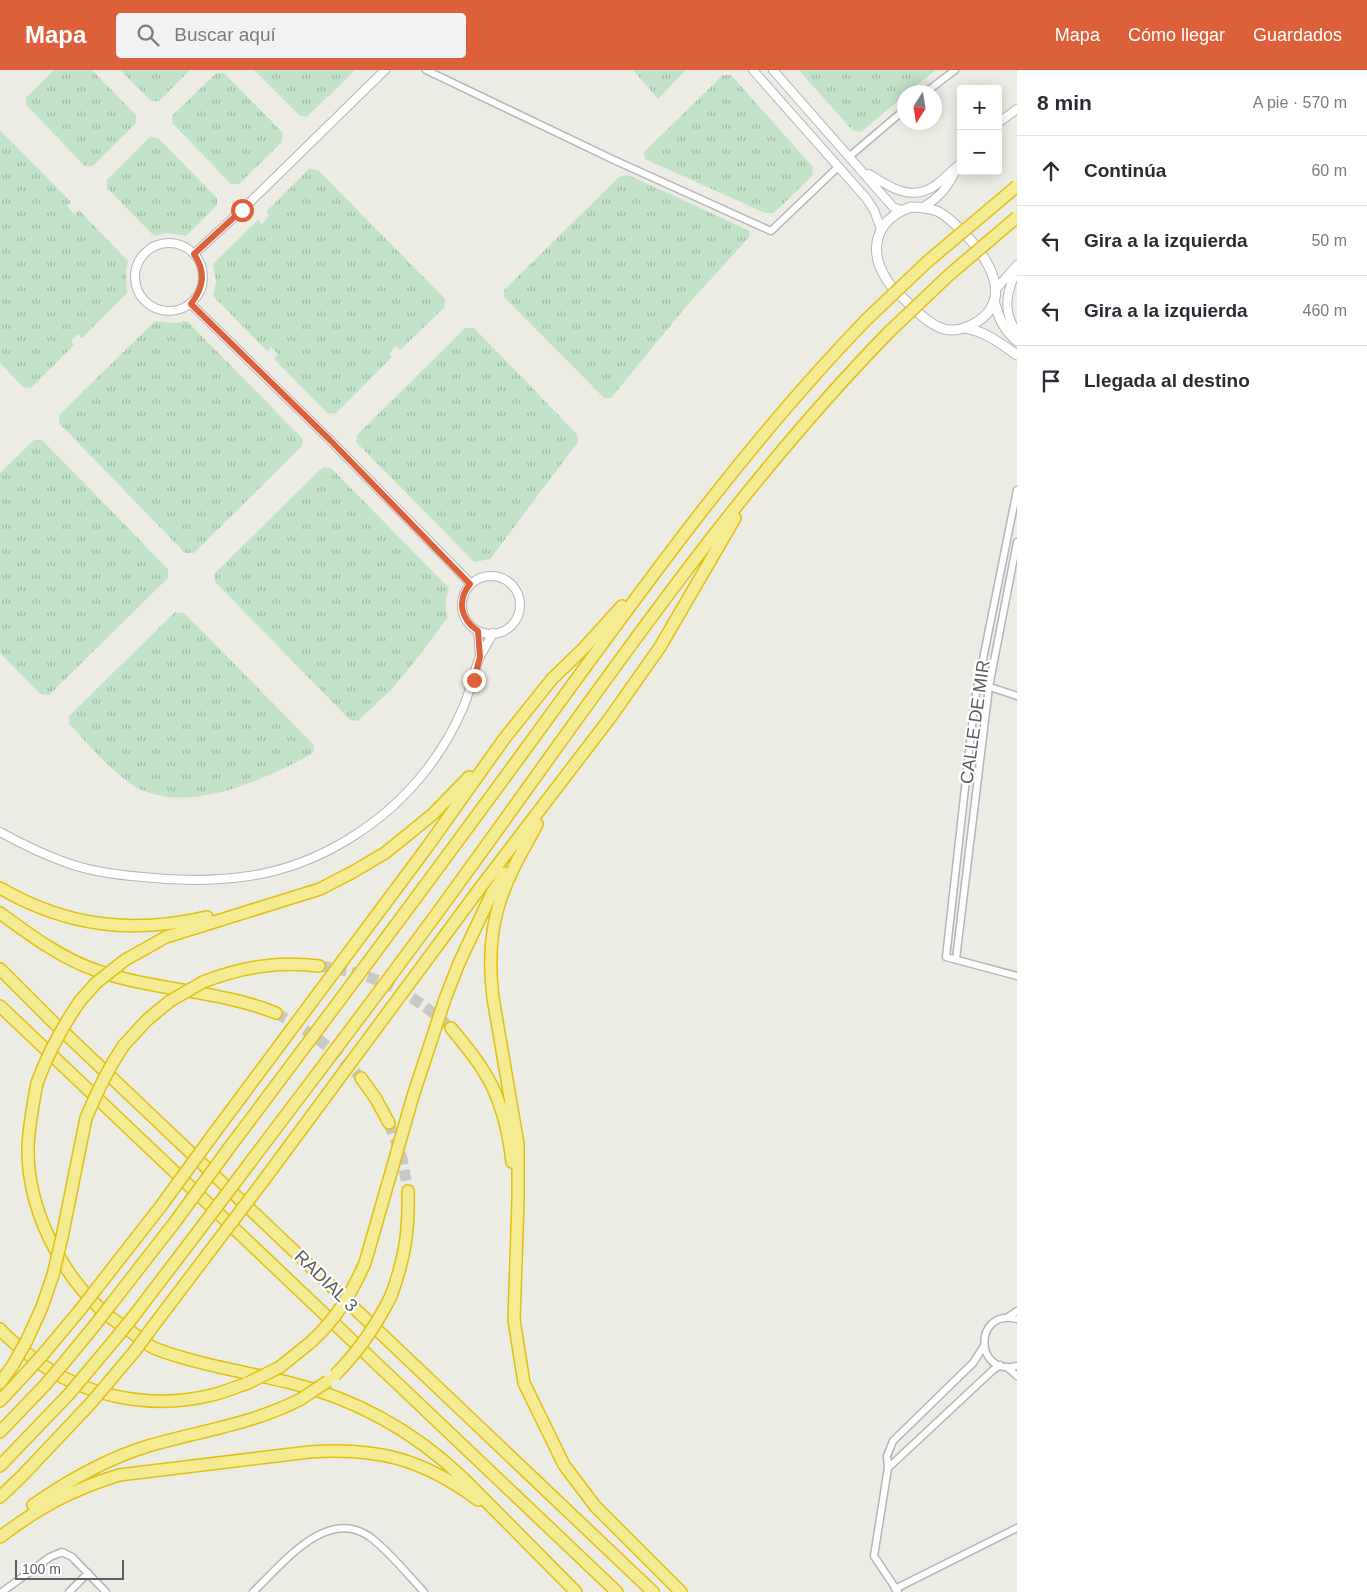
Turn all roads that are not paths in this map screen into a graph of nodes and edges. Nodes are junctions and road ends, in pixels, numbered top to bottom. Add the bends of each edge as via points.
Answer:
1 (385, 70) edge
2 (426, 70) edge
3 (753, 70) edge
4 (774, 70) edge
5 (954, 70) edge
6 (935, 85) edge
7 (1017, 109) edge
8 (897, 116) edge
9 (1002, 120) edge
10 (850, 156) junction
11 (957, 166) edge
12 (838, 167) junction
13 (957, 169) edge
14 (861, 170) junction
15 (1017, 186) edge
16 (923, 207) junction
17 (901, 210) junction
18 (1017, 218) edge
19 (881, 229) junction
20 (194, 254) junction
21 (1017, 265) edge
22 (1017, 271) edge
23 (996, 289) junction
24 (994, 301) junction
25 (191, 304) junction
26 (966, 328) junction
27 (1017, 332) edge
28 (1017, 341) edge
29 (1017, 355) edge
30 (1017, 490) edge
31 (738, 506) junction
32 (1017, 542) edge
33 (470, 584) junction
34 (638, 594) junction
35 (478, 631) junction
36 (493, 633) junction
37 (480, 657) junction
38 (978, 684) junction
39 (989, 687) junction
40 (1017, 696) edge
41 (504, 739) junction
42 (587, 750) junction
43 (537, 824) junction
44 (0, 832) edge
45 (0, 888) edge
46 (304, 894) junction
47 (0, 913) edge
48 (956, 959) junction
49 (319, 966) tunnel mouth
50 (0, 969) edge
51 (1017, 976) edge
52 (0, 1006) edge
53 (276, 1013) tunnel mouth
54 (451, 1028) tunnel mouth
55 (361, 1078) tunnel mouth
56 (389, 1122) tunnel mouth
57 (408, 1191) tunnel mouth
58 (518, 1201) junction
59 (1017, 1311) edge
60 (1008, 1317) junction
61 (1017, 1319) edge
62 (0, 1329) edge
63 (984, 1346) junction
64 (1004, 1366) junction
65 (1017, 1366) edge
66 (1017, 1376) edge
67 (0, 1383) edge
68 (0, 1401) edge
69 (0, 1432) edge
70 (0, 1466) edge
71 (888, 1468) junction
72 (0, 1497) edge
73 (498, 1514) junction
74 (1017, 1528) edge
75 (0, 1530) edge
76 (0, 1537) edge
77 (88, 1574) junction
78 (897, 1590) edge
79 (2, 1592) edge
80 (69, 1592) edge
81 (106, 1592) edge
82 (253, 1592) edge
83 (424, 1592) edge
84 (576, 1592) edge
85 (617, 1592) edge
86 (653, 1592) edge
87 (680, 1592) edge

1 - 20 street
2 - 12 street via 771,231
3 - 12 street
4 - 10 street
5 - 6 street
7 - 9 street
8 - 10 street
10 - 14 street
11 - 14 street via 932,188 906,193 888,187
12 - 19 street via 874,210
13 - 16 street via 941,195
14 - 17 street via 893,207
15 - 34 highway, bridge via 927,262 828,360 718,490
16 - 17 main road
16 - 23 main road via 937,211 953,222 970,240 988,263 995,277
17 - 19 main road via 885,221
18 - 31 highway, bridge via 949,275 846,376
19 - 26 main road via 876,252 890,283 935,325 953,330
20 - 25 street via 203,274 198,295
20 - 25 street via 175,243 158,245 144,253 134,273 139,295 154,308 173,311
21 - 23 street
22 - 27 street via 1006,301 1010,321
23 - 24 main road
24 - 26 main road via 984,316
24 - 28 main road via 999,321
25 - 33 street
26 - 29 main road via 992,337
30 - 38 street, CALLE DE MIR
31 - 42 highway via 734,520 660,647
31 - 70 highway, bridge via 133,1317 69,1394
32 - 39 street, CALLE DE MIR
33 - 35 street via 462,597 463,613
33 - 36 street via 480,578 496,576 510,584 518,596 517,617 507,628
34 - 41 highway via 620,608 552,679
34 - 69 highway, bridge via 445,860 175,1222 63,1364
35 - 36 street
35 - 37 street
36 - 37 street
37 - 44 street via 462,711 446,742 412,788 380,818 333,848 291,866 250,876 209,880 131,876 64,862
38 - 39 street
38 - 48 street, CALLE DE MIR via 946,957
39 - 40 street
39 - 48 street, CALLE DE MIR
41 - 46 highway via 458,790 385,853 320,889
41 - 68 highway, bridge via 161,1206 80,1310
42 - 43 highway
42 - 72 highway, bridge via 474,896 134,1352 90,1404
43 - 58 highway via 504,889 490,945 493,998 518,1144
43 - 62 highway, bridge via 492,893 459,963 413,1096 365,1262 354,1289 325,1329 280,1367 248,1383 211,1395 181,1400 141,1400 104,1394 82,1386 52,1372
45 - 46 highway via 59,916 126,927 184,922
46 - 73 highway, bridge via 166,937 125,960 96,983 80,1001 54,1040 37,1083 28,1148 38,1210 49,1238 83,1290 106,1314 151,1346 177,1356 289,1382 337,1397 375,1414 432,1450
47 - 53 highway via 45,944 97,971 254,1004
48 - 51 street
49 - 67 highway, bridge via 296,963 253,966 203,982 146,1020 124,1045 97,1090 86,1118 62,1237 42,1307 27,1340
50 - 86 highway, RADIAL 3
52 - 85 highway, RADIAL 3
54 - 58 highway via 486,1074 500,1105
55 - 56 highway
57 - 75 highway, bridge via 405,1253 391,1296 366,1340 332,1378 283,1409 148,1446 88,1470
58 - 87 highway via 514,1320 524,1383 564,1466 595,1506
59 - 60 street
60 - 61 street
60 - 63 street via 989,1326
63 - 64 street via 989,1358
63 - 71 street via 973,1363 893,1441 887,1456
64 - 65 street
64 - 66 street
64 - 71 street via 990,1373
71 - 78 street via 874,1556
73 - 76 highway via 458,1486 419,1465 381,1454 340,1450 119,1475 44,1506
73 - 84 highway
74 - 78 street
77 - 79 street via 72,1557 62,1552
77 - 80 street
77 - 81 street
82 - 83 street via 306,1542 331,1529 358,1531 368,1536

